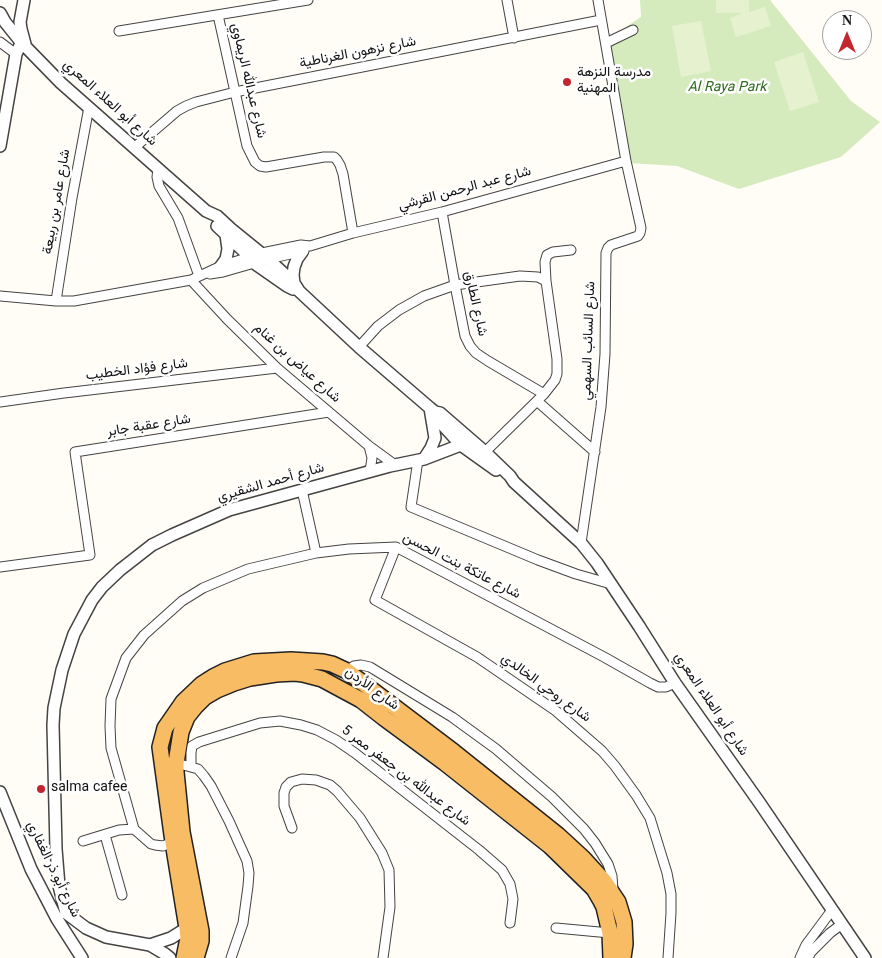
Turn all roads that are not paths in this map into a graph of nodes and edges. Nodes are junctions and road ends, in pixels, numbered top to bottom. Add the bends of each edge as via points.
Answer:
1 (24, 0) edge
2 (308, 0) edge
3 (507, 0) edge
4 (598, 0) edge
5 (0, 13) edge
6 (218, 15) junction
7 (601, 20) junction
8 (119, 30) dead end
9 (633, 30) dead end
10 (514, 38) junction
11 (0, 42) edge
12 (606, 44) junction
13 (22, 46) junction
14 (235, 92) junction
15 (89, 107) junction
16 (0, 146) edge
17 (135, 147) junction
18 (626, 161) junction
19 (158, 168) junction
20 (206, 211) junction
21 (442, 212) junction
22 (353, 233) junction
23 (226, 235) junction
24 (306, 249) junction
25 (571, 250) dead end
26 (265, 256) junction
27 (252, 260) junction
28 (221, 266) junction
29 (198, 277) junction
30 (546, 281) junction
31 (455, 285) junction
32 (296, 287) junction
33 (0, 296) edge
34 (56, 301) junction
35 (360, 347) junction
36 (277, 368) junction
37 (544, 394) junction
38 (537, 401) junction
39 (0, 402) edge
40 (432, 410) junction
41 (329, 412) junction
42 (466, 443) junction
43 (369, 446) junction
44 (485, 452) junction
45 (595, 452) junction
46 (421, 459) junction
47 (395, 465) junction
48 (370, 471) junction
49 (514, 482) junction
50 (302, 490) junction
51 (581, 543) junction
52 (396, 547) junction
53 (316, 553) junction
54 (0, 568) edge
55 (611, 584) junction
56 (347, 671) junction
57 (675, 683) junction
58 (449, 758) junction
59 (184, 765) junction
60 (0, 792) edge
61 (134, 828) junction
62 (292, 828) dead end
63 (105, 835) junction
64 (83, 841) dead end
65 (172, 842) junction
66 (613, 893) junction
67 (122, 896) dead end
68 (832, 910) junction
69 (510, 923) dead end
70 (842, 924) junction
71 (187, 928) junction
72 (556, 928) dead end
73 (610, 933) junction
74 (150, 944) junction
75 (808, 953) edge
76 (82, 958) edge
77 (170, 958) edge
78 (184, 958) edge
79 (196, 958) edge
80 (231, 958) edge
81 (383, 958) edge
82 (611, 958) edge
83 (623, 958) edge
84 (668, 958) edge
85 (800, 958) edge
86 (865, 958) edge

1 - 13 street via 20,22
2 - 6 street
3 - 10 street
4 - 7 street
5 - 13 street, شارع أبو العلاء المعري
6 - 8 street
6 - 14 street, شارع عبدالله الريماوي
7 - 10 street, شارع نزهون الغرناطية
7 - 12 street
9 - 12 street
10 - 14 street, شارع نزهون الغرناطية
11 - 13 street
12 - 18 street
13 - 15 street, شارع أبو العلاء المعري
13 - 16 street
14 - 17 street, شارع نزهون الغرناطية via 186,106
14 - 22 street, شارع عبدالله الريماوي via 247,146 254,162 266,167 331,157 337,160 345,183
15 - 17 street, شارع أبو العلاء المعري
15 - 34 street, شارع عامر بن ربيعة
17 - 19 street, شارع أبو العلاء المعري
18 - 21 street, شارع عبد الرحمن القرشي
18 - 45 street, شارع السائب السهمي via 641,228 638,236 611,245 606,253 605,354
19 - 20 street, شارع أبو العلاء المعري
19 - 29 street via 159,186 178,218
20 - 23 street, شارع أبو العلاء المعري
20 - 26 street, شارع أبو العلاء المعري via 217,216
21 - 22 street, شارع عبد الرحمن القرشي
21 - 31 street, شارع الطارق
22 - 24 street, شارع عبد الرحمن القرشي
23 - 27 street, شارع أبو العلاء المعري
23 - 28 street via 228,248
24 - 26 street, شارع عبد الرحمن القرشي via 301,245
24 - 32 street via 294,267
25 - 30 street via 547,255
26 - 27 street, شارع عبد الرحمن القرشي
26 - 32 street, شارع أبو العلاء المعري
27 - 28 street, شارع عبد الرحمن القرشي
27 - 29 street, شارع عبد الرحمن القرشي via 223,272
27 - 32 street, شارع أبو العلاء المعري via 287,286
28 - 29 street, شارع عبد الرحمن القرشي
29 - 34 street, شارع عبد الرحمن القرشي via 90,299
29 - 36 street, شارع عياض بن غنام via 227,319
30 - 31 street via 520,276
30 - 37 street via 558,366 555,380
31 - 35 street via 424,296 399,310 378,326
31 - 37 street, شارع الطارق via 470,346 488,361
32 - 35 street, شارع أبو العلاء المعري
33 - 34 street, شارع عبد الرحمن القرشي
35 - 40 street, شارع أبو العلاء المعري
36 - 39 street, شارع فؤاد الخطيب
36 - 41 street, شارع عياض بن غنام
37 - 38 street
38 - 44 street
38 - 45 street
40 - 42 street, شارع أبو العلاء المعري via 440,413
40 - 46 street via 432,448
41 - 43 street, شارع عياض بن غنام
41 - 54 street, شارع عقبة جابر via 75,452 90,555
42 - 44 street, شارع أبو العلاء المعري
42 - 46 street, شارع أحمد الشقيري
42 - 49 street, شارع أبو العلاء المعري
43 - 47 street, شارع عياض بن غنام
43 - 48 street via 372,458
44 - 49 street, شارع أبو العلاء المعري
45 - 51 street, شارع السائب السهمي
46 - 47 street, شارع أحمد الشقيري
46 - 55 street via 411,507 538,560
47 - 48 street, شارع أحمد الشقيري
48 - 50 street, شارع أحمد الشقيري
49 - 51 street, شارع أبو العلاء المعري
50 - 53 street
50 - 74 street, شارع أحمد الشقيري via 229,510 152,545 102,587 74,634 54,708 59,886 66,913 86,928 114,939
51 - 55 street, شارع أبو العلاء المعري
52 - 53 street, شارع عاتكة بنت الحسن
52 - 57 street, شارع عاتكة بنت الحسن via 658,687
52 - 84 street, شارع روحي الخالدي via 375,600 476,657 556,711 602,751 636,795 650,818 667,872 672,913
53 - 61 street, شارع عاتكة بنت الحسن via 248,569 203,588 182,601 144,635 126,658 111,699 111,748
55 - 57 street, شارع أبو العلاء المعري
56 - 58 highway, شارع الأردن
56 - 65 highway, شارع الأردن via 332,664 308,660 254,662 225,670 193,692 165,728 160,748
56 - 66 street via 354,666 370,667 452,717 496,749 584,828 608,864
57 - 68 street, شارع أبو العلاء المعري
58 - 59 highway, شارع الأردن via 361,700 322,679 295,673 234,682 205,697 194,707 181,732
58 - 66 highway, شارع الأردن via 558,835 584,858
58 - 73 highway, شارع الأردن via 594,889 604,907
59 - 69 street, شارع عبدالله بن جعفر ممر 5 via 192,746 199,742 260,723 280,721 317,730 355,753 502,870 510,884 513,899
59 - 79 highway, شارع الأردن via 178,792 200,932
59 - 80 street via 198,769 210,786 247,861 249,873 243,923
60 - 76 street, شارع أبو ذر الغفاري via 31,869
61 - 63 street
61 - 65 street via 151,844 163,846
62 - 81 street via 284,806 284,793 291,782 302,779 330,785 360,818 389,870 390,907
63 - 64 street
63 - 67 street
65 - 71 highway, شارع الأردن
66 - 83 highway, شارع الأردن via 624,922
68 - 70 street, شارع أبو العلاء المعري
68 - 75 street
70 - 75 street
70 - 86 street, شارع أبو العلاء المعري
71 - 74 street
71 - 78 highway, شارع الأردن
72 - 73 street
73 - 82 highway, شارع الأردن
74 - 77 street
75 - 85 street

